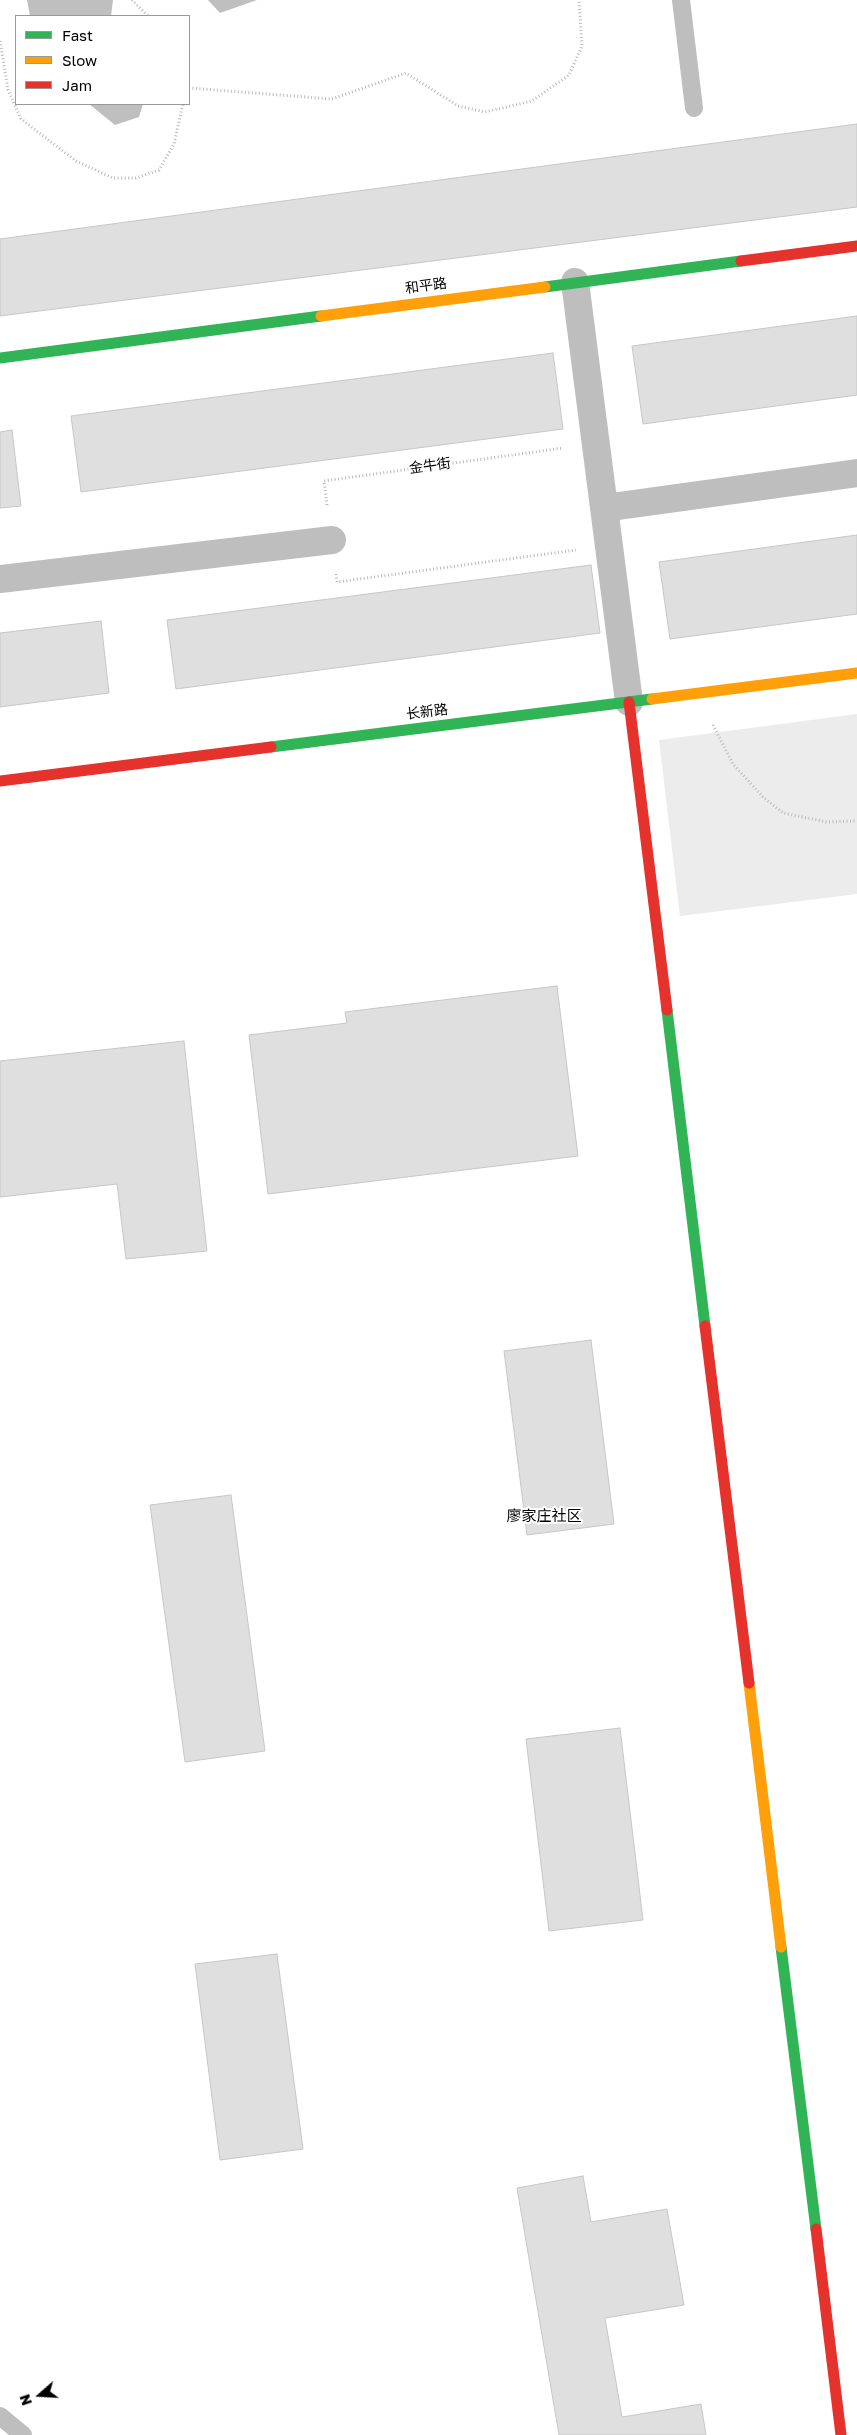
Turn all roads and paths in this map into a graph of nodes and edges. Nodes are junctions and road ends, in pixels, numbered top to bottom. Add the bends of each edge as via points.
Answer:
1 (132, 0) edge
2 (579, 0) edge
3 (681, 0) edge
4 (147, 15) edge
5 (0, 41) edge
6 (190, 88) edge
7 (184, 105) edge
8 (694, 108) dead end
9 (857, 246) edge
10 (575, 282) junction
11 (0, 358) edge
12 (596, 444) junction
13 (857, 473) edge
14 (604, 508) junction
15 (332, 540) junction
16 (609, 545) junction
17 (0, 579) edge
18 (857, 673) edge
19 (696, 692) junction
20 (629, 702) junction
21 (0, 782) edge
22 (857, 821) edge
23 (0, 2416) edge
24 (23, 2435) edge
25 (841, 2435) edge

1 - 4 path
2 - 6 path via 582,46 569,75 532,102 485,112 458,106 406,73 332,99
3 - 8 lane
5 - 7 path via 8,90 21,119 76,161 112,178 136,178 159,170 174,144
9 - 10 street, 和平路
10 - 11 street, 和平路
10 - 12 street
12 - 14 street
12 - 15 path, 金牛街 via 324,480
13 - 14 street
14 - 16 street
15 - 16 path, 金牛街 via 337,582
15 - 17 street
16 - 20 street
18 - 19 street, 长新路
19 - 20 street, 长新路
19 - 22 path via 733,764 762,798 783,813 827,822
20 - 21 street, 长新路
20 - 25 street
23 - 24 lane

